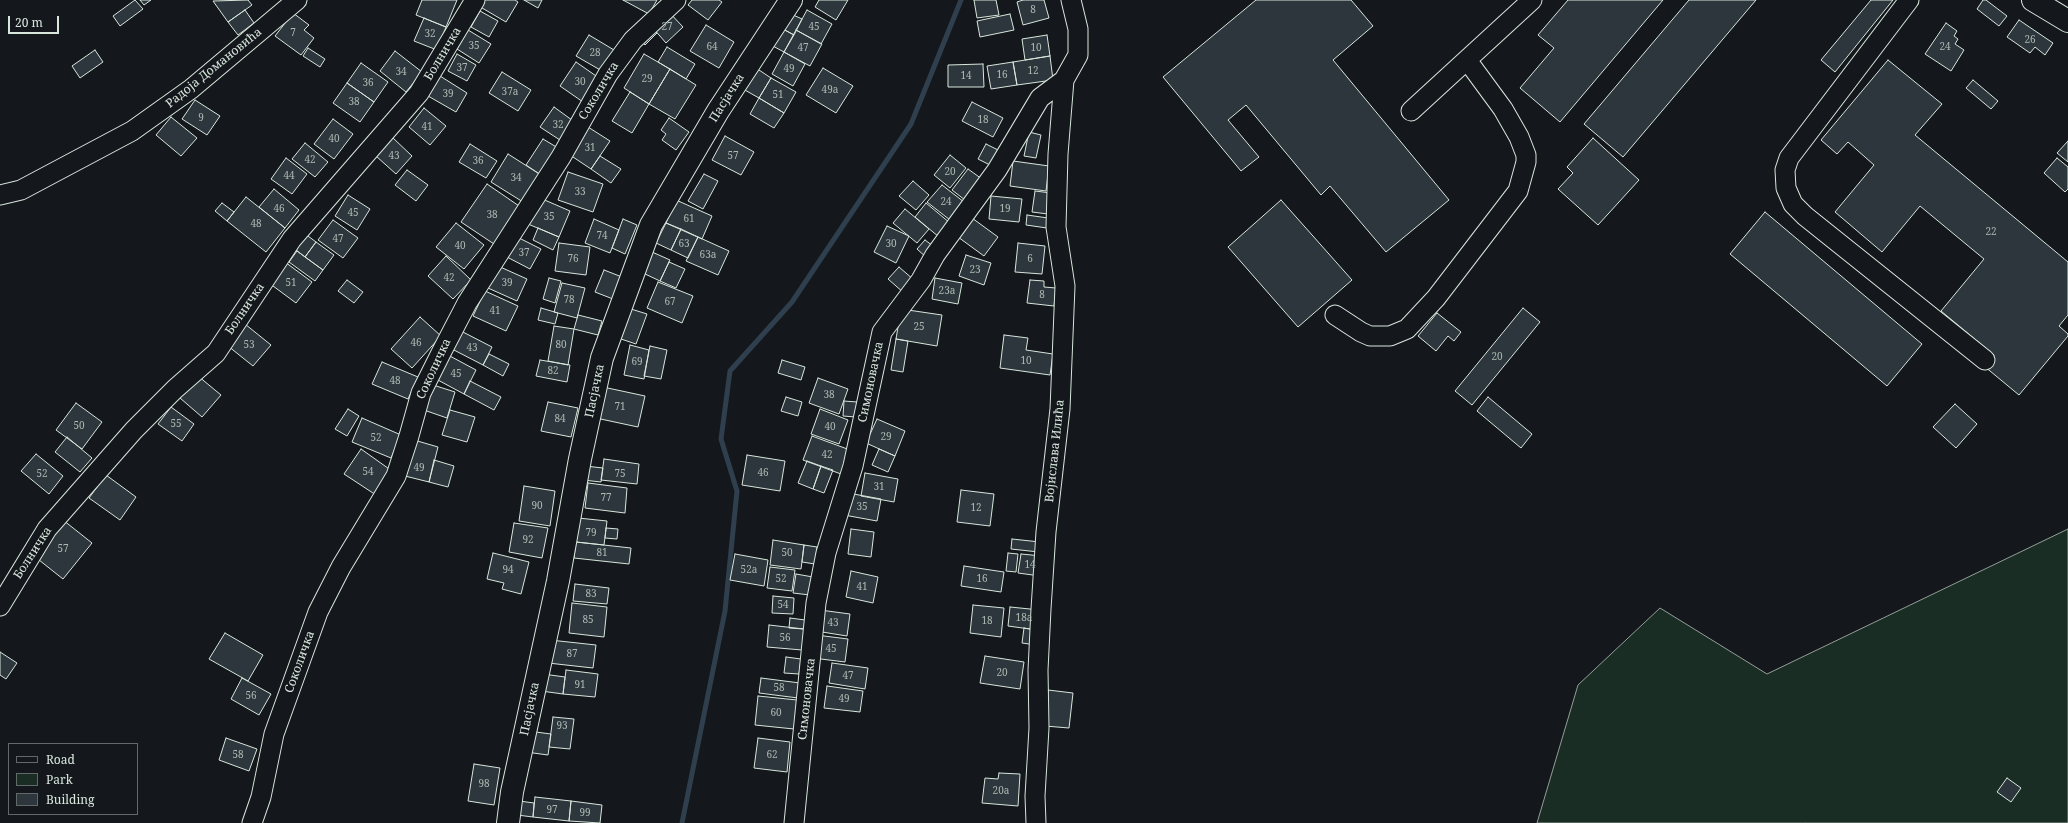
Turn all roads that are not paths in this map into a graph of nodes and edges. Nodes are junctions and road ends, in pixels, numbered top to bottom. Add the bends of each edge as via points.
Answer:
1 (297, 0) edge
2 (475, 0) edge
3 (676, 0) edge
4 (791, 0) edge
5 (1071, 0) edge
6 (1532, 0) edge
7 (1909, 0) edge
8 (2033, 0) edge
9 (2068, 21) edge
10 (1467, 60) junction
11 (1064, 80) junction
12 (1411, 111) dead end
13 (0, 195) edge
14 (1335, 315) dead end
15 (1985, 360) dead end
16 (0, 606) edge
17 (252, 823) edge
18 (508, 823) edge
19 (794, 823) edge
20 (1036, 823) edge

1 - 13 street, Радоја Домановића via 191,89 132,131 21,190
2 - 16 street, Болничка via 419,93 292,239 216,354 175,389 134,430 47,529
3 - 17 street, Соколичка via 633,40 608,74 562,157 467,303 421,393 396,476 341,566 318,612 274,734 261,797
4 - 18 main road, Пасјачка via 718,111 651,225 602,358 580,459 558,581 512,792
5 - 11 street, Симоновачка via 1078,29 1078,55
6 - 10 street
7 - 15 street via 1789,158 1785,170 1786,188 1793,204 1805,216
8 - 9 main road
10 - 12 street
10 - 14 street via 1503,109 1519,137 1526,162 1518,191 1436,298 1408,329 1390,336 1370,336
11 - 19 street, Симоновачка via 1040,98 997,170 882,332 853,466 826,553 816,603
11 - 20 street, Војислава Илића via 1056,227 1065,286 1060,402 1046,532 1041,609

